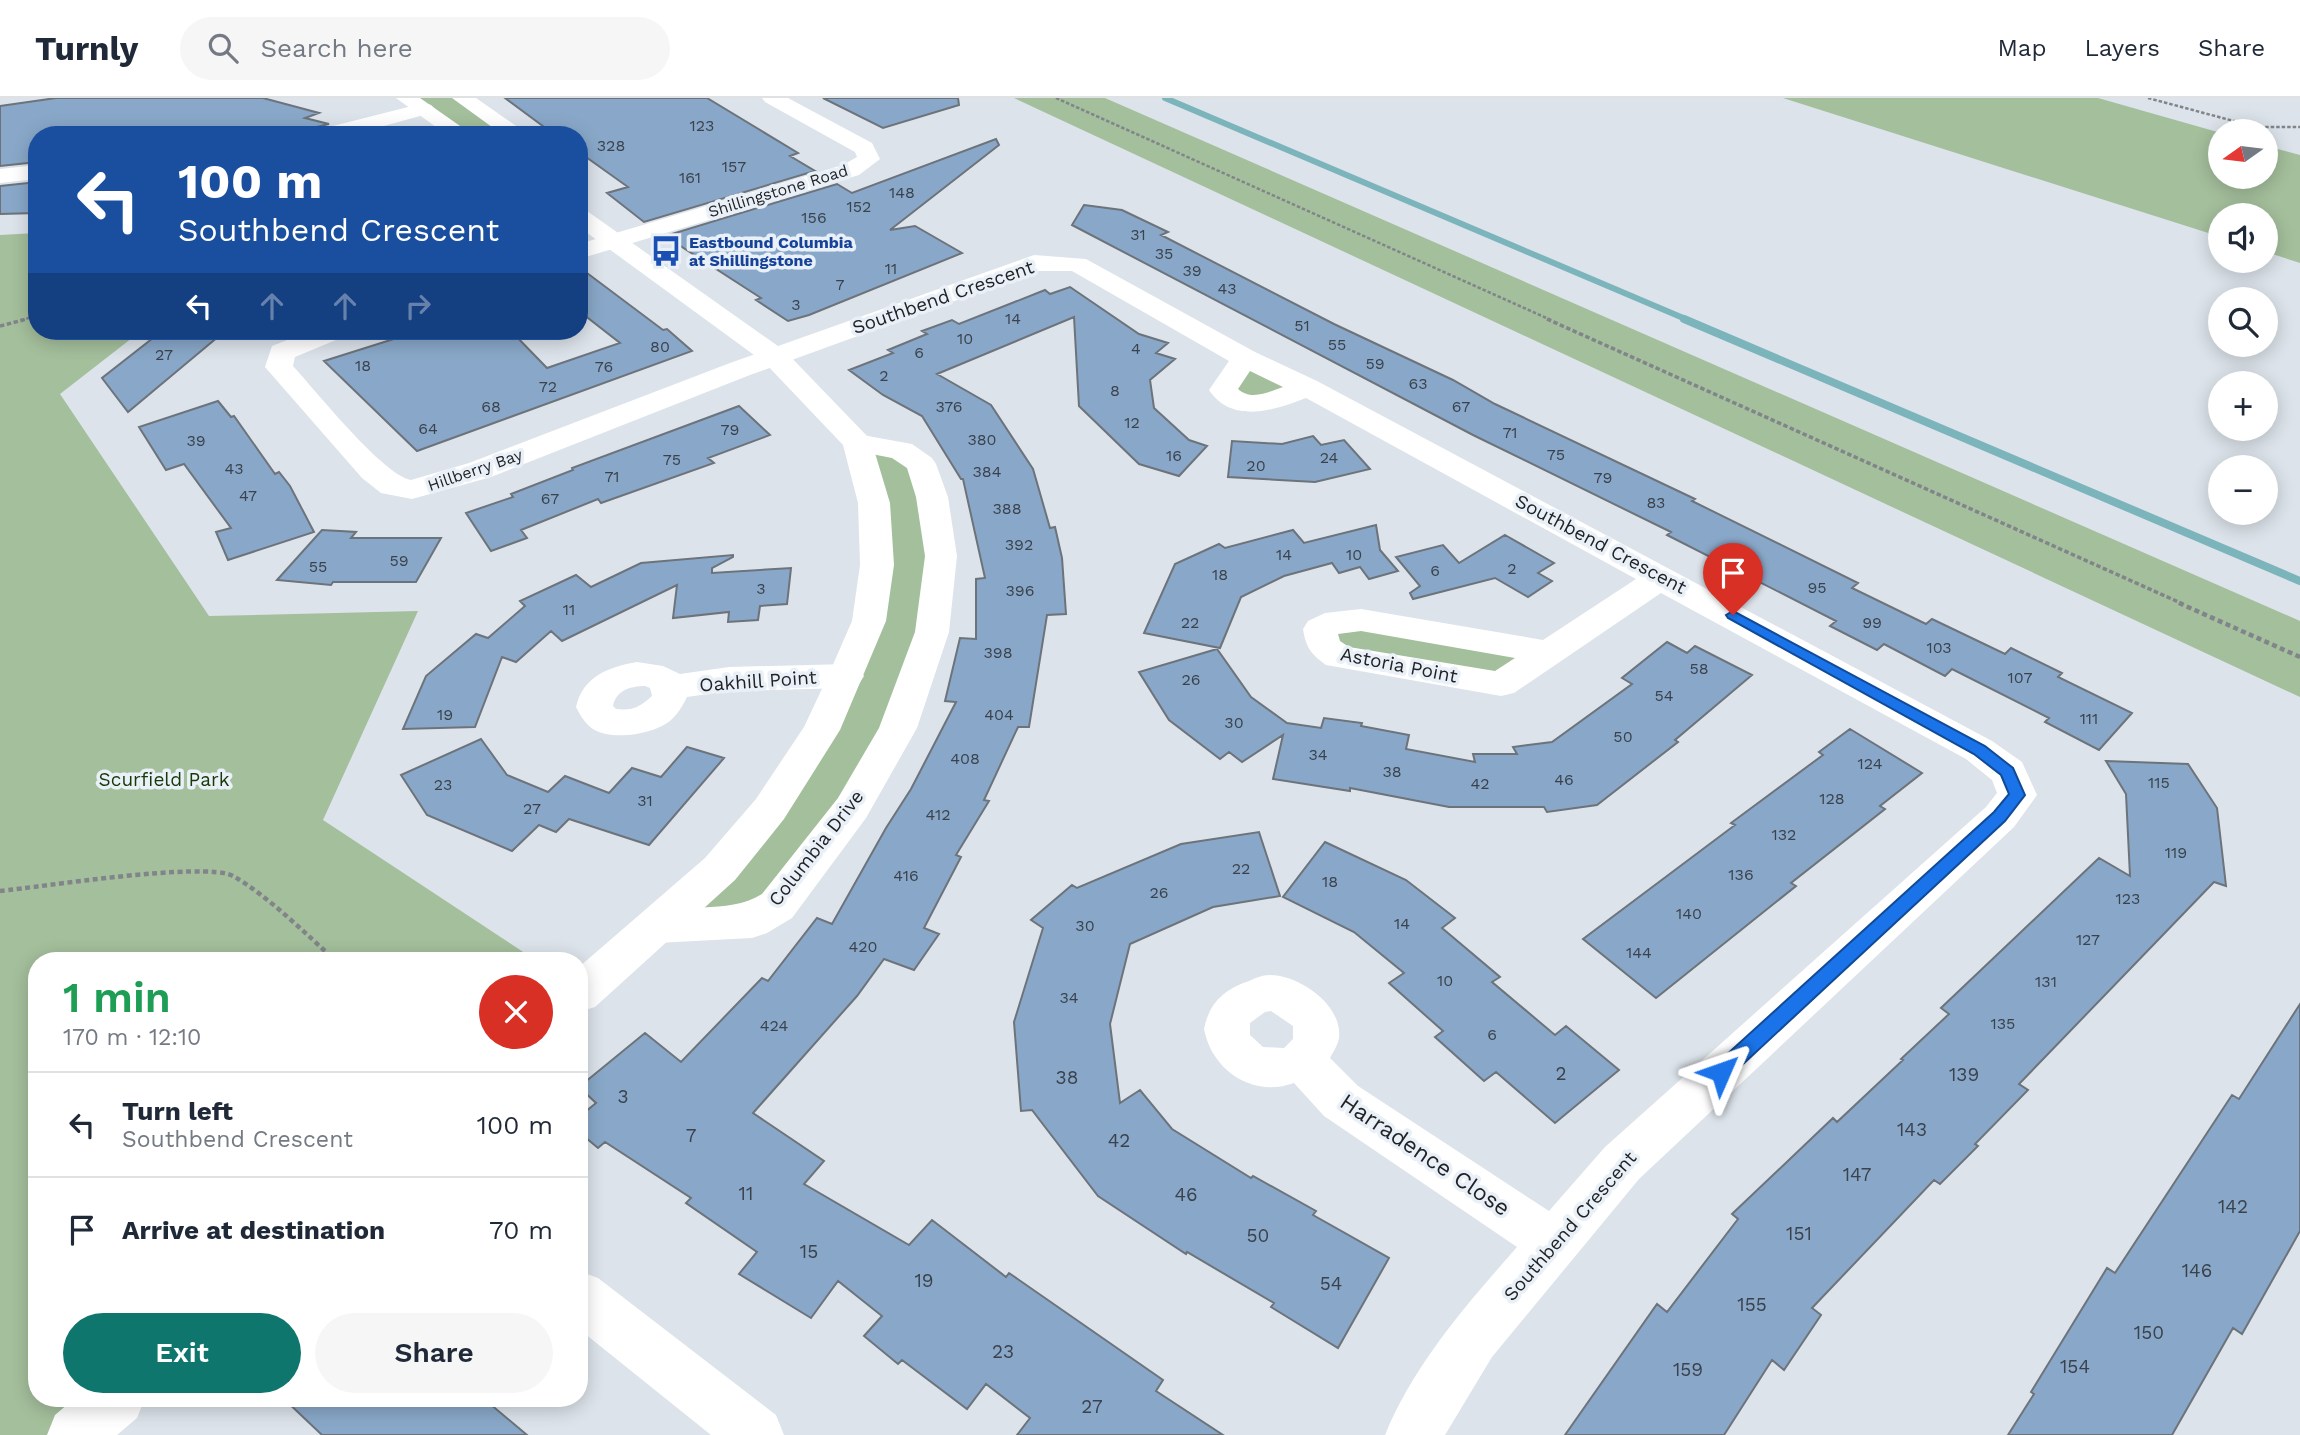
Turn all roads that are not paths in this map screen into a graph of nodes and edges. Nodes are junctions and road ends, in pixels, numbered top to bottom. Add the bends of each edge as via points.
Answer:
1 (462, 98) edge
2 (772, 98) edge
3 (415, 104) edge
4 (351, 126) edge
5 (448, 126) edge
6 (504, 126) edge
7 (28, 173) edge
8 (0, 176) edge
9 (588, 222) edge
10 (614, 240) junction
11 (588, 249) edge
12 (311, 340) edge
13 (775, 357) junction
14 (1245, 358) junction
15 (1307, 387) junction
16 (857, 443) junction
17 (1662, 577) junction
18 (1548, 652) junction
19 (846, 676) junction
20 (670, 688) dead end
21 (657, 926) junction
22 (588, 986) edge
23 (1302, 1060) dead end
24 (1555, 1243) junction
25 (588, 1303) edge
26 (107, 1407) edge
27 (75, 1435) edge
28 (756, 1435) edge
29 (1413, 1435) edge

1 - 6 street
2 - 10 street, Shillingstone Road via 864,148 869,159 850,170
3 - 4 street
3 - 5 street
7 - 8 street
9 - 10 street
10 - 11 street
10 - 13 street
12 - 13 street, Hillberry Bay via 282,352 279,367 373,471 391,486 412,490 480,470
13 - 14 street, Southbend Crescent via 1034,262 1054,261 1077,264
13 - 16 street
14 - 15 street, Southbend Crescent
14 - 15 street via 1223,390 1236,403 1263,402
15 - 17 street, Southbend Crescent
16 - 19 street via 874,503 877,565 869,621
16 - 21 street, Columbia Drive via 901,450 921,464 942,556 932,632 898,728 852,808 777,906 752,921
17 - 18 street, Astoria Point
17 - 24 street, Southbend Crescent via 1979,750 2008,772 2017,795 2000,817 1622,1163
18 - 18 street, Astoria Point via 1361,620 1336,621 1320,629 1322,646 1339,657 1501,684
19 - 20 street, Oakhill Point via 729,679
19 - 21 street via 821,730 770,809 720,869
21 - 22 street
23 - 24 street, Harradence Close via 1340,1101
24 - 29 street, Southbend Crescent via 1473,1338
25 - 28 street
26 - 27 street

